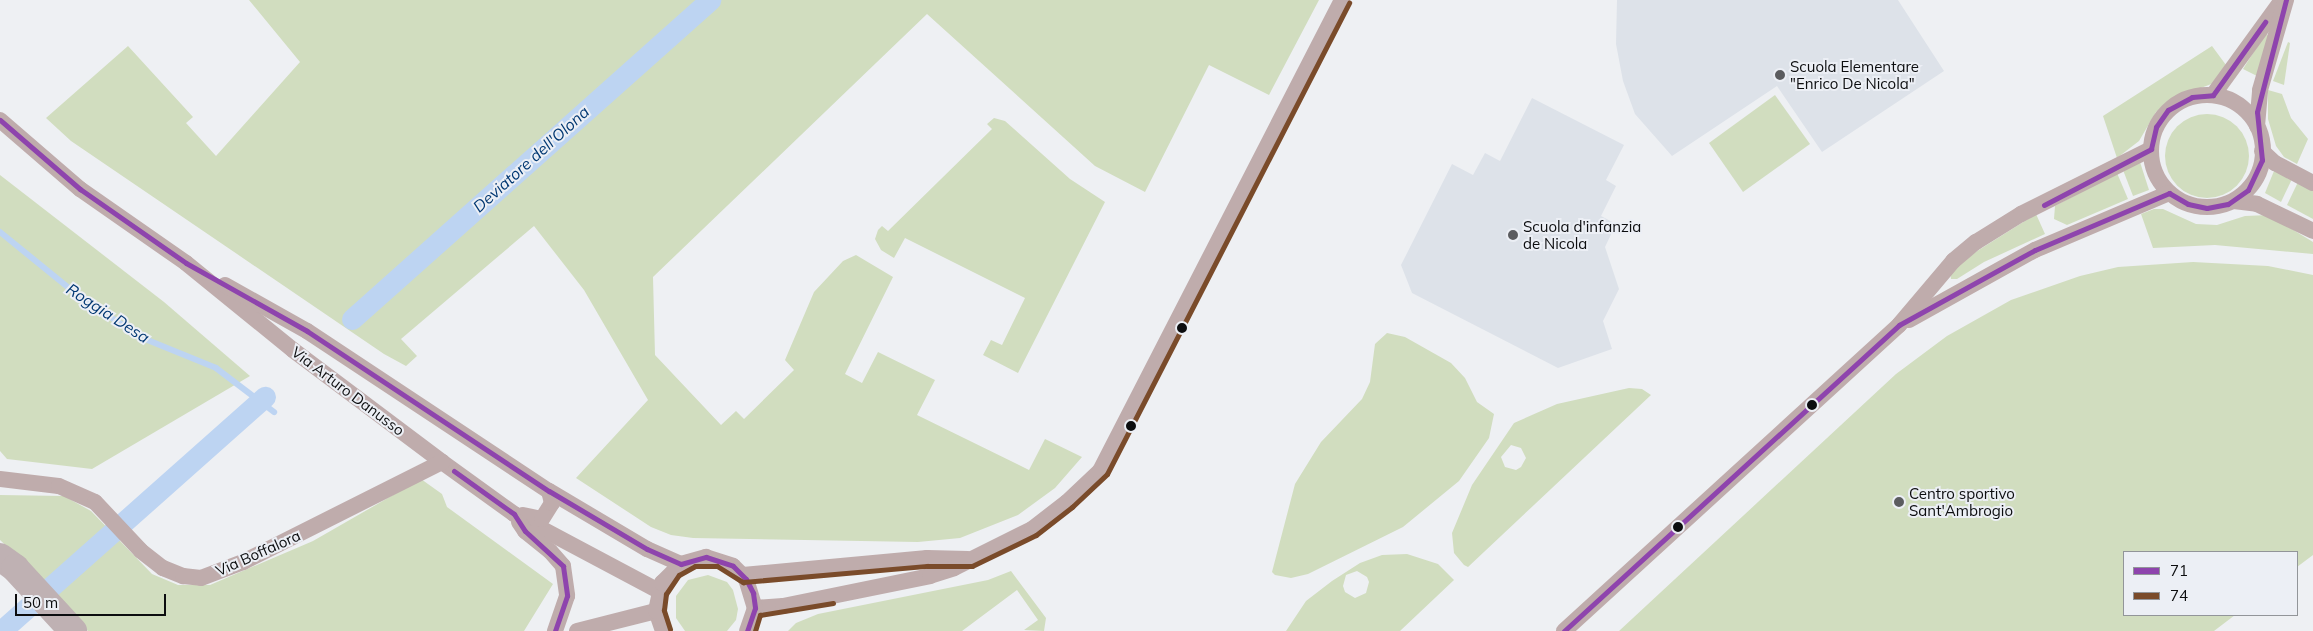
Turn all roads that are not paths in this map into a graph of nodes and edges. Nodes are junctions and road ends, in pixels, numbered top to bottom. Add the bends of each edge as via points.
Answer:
1 (1342, 0) edge
2 (2282, 0) edge
3 (2286, 0) edge
4 (2213, 96) junction
5 (0, 120) edge
6 (2257, 126) junction
7 (2151, 149) junction
8 (2262, 151) junction
9 (2313, 184) edge
10 (2169, 193) junction
11 (2234, 201) junction
12 (2313, 231) edge
13 (186, 263) junction
14 (1899, 325) junction
15 (442, 462) junction
16 (0, 479) edge
17 (549, 491) junction
18 (514, 514) junction
19 (970, 559) junction
20 (8, 563) edge
21 (681, 564) junction
22 (743, 575) junction
23 (659, 591) junction
24 (754, 608) junction
25 (656, 611) junction
26 (69, 627) edge
27 (555, 631) edge
28 (577, 631) edge
29 (663, 631) edge
30 (748, 631) edge
31 (1564, 631) edge

1 - 19 street via 1100,471 1032,529
2 - 4 street
3 - 6 street via 2260,90
4 - 6 street via 2239,105
4 - 7 street via 2192,97 2168,110 2156,127
5 - 13 street, Via Arturo Danusso via 80,188
6 - 8 street
7 - 10 street via 2156,175
7 - 14 street via 2021,214 1976,242 1953,261
8 - 9 street via 2275,163
8 - 11 street via 2255,179
10 - 11 street via 2182,202 2201,207 2215,207
10 - 14 street via 2035,250
11 - 12 street via 2257,204
13 - 15 street, Via Arturo Danusso via 293,350
13 - 17 street, Via Arturo Danusso via 307,331
14 - 31 street
15 - 16 street, Via Boffalora via 243,562 201,578 183,576 163,568 141,551 95,502 59,486
15 - 18 street, Via Arturo Danusso
17 - 18 street, Via Arturo Danusso via 552,503 542,519
17 - 21 street, Via Arturo Danusso via 647,549
18 - 23 street, Via Arturo Danusso
18 - 27 street via 525,532 550,551 563,566 567,596
19 - 22 street via 927,558
19 - 24 street via 930,576 783,606
20 - 26 highway
21 - 22 street via 706,557 719,559
21 - 23 street via 667,575
22 - 24 street via 753,594
23 - 25 street
24 - 30 street
25 - 28 street
25 - 29 street

